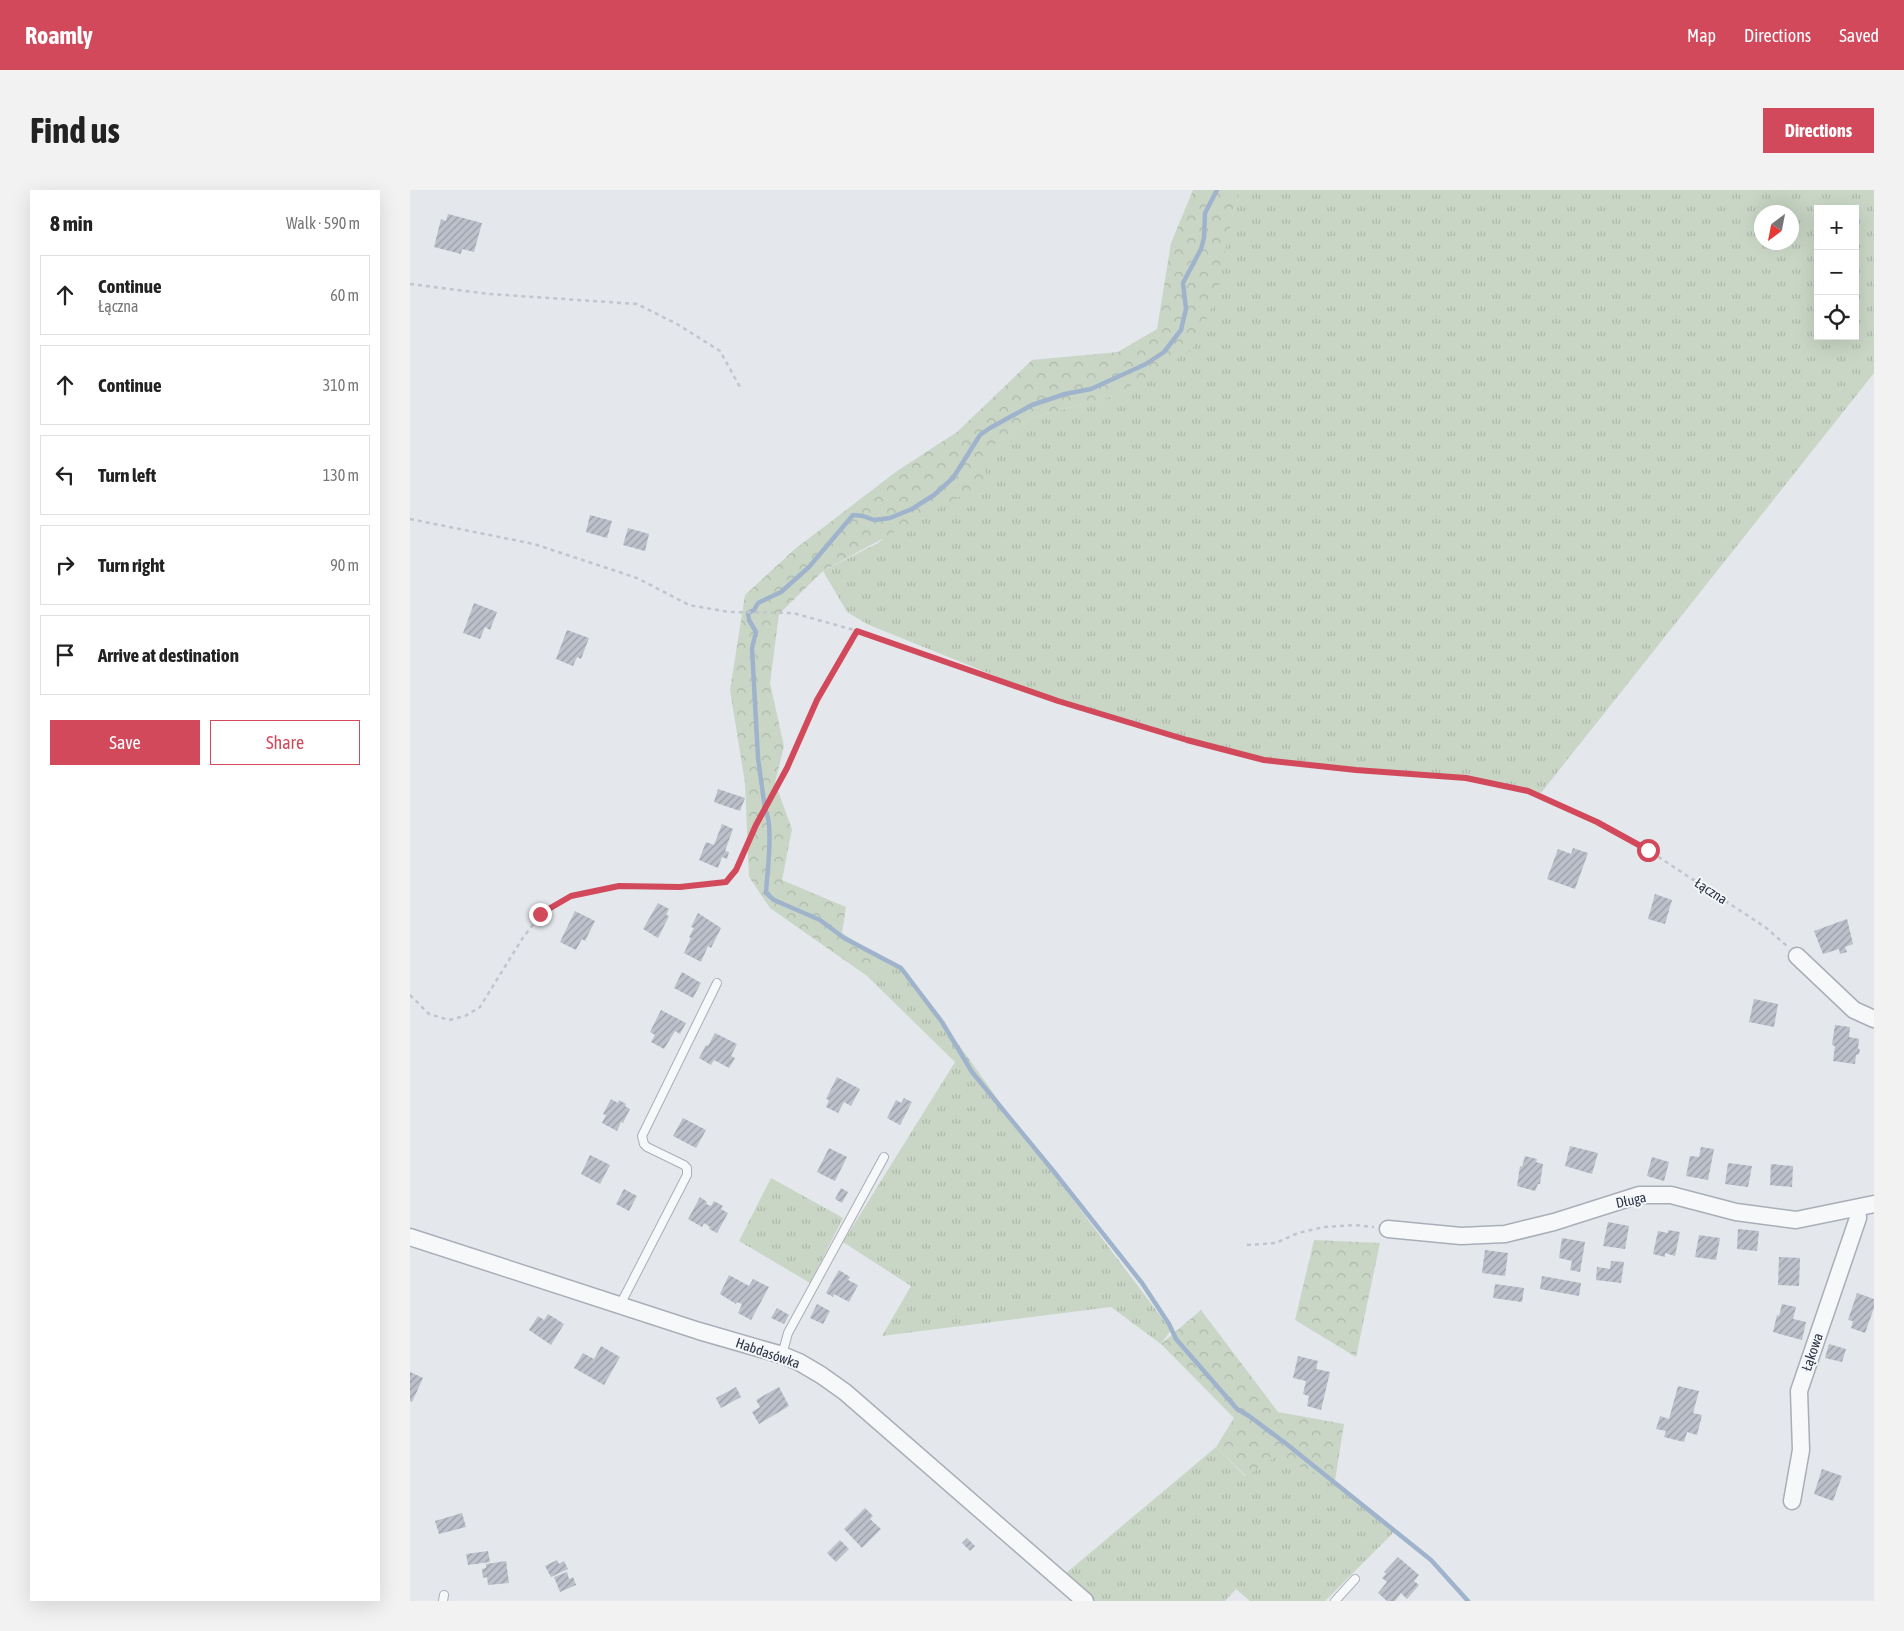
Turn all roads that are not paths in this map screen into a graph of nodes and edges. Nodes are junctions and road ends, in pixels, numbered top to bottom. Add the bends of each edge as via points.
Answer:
1 (1797, 956) road end
2 (717, 983) dead end
3 (1874, 1019) edge
4 (884, 1157) dead end
5 (1874, 1204) edge
6 (1857, 1208) junction
7 (1388, 1229) road end
8 (410, 1237) edge
9 (620, 1305) junction
10 (782, 1355) junction
11 (1792, 1501) dead end
12 (1356, 1579) dead end
13 (1085, 1601) edge
14 (1335, 1601) edge

1 - 3 street via 1854,1010
2 - 9 lane via 642,1136 647,1147 684,1165 688,1175
4 - 10 lane via 788,1333
5 - 6 street, Długa
6 - 7 street, Długa via 1796,1220 1736,1212 1671,1195 1639,1195 1505,1234 1461,1236
6 - 11 street, Łąkowa via 1858,1218 1799,1391 1801,1450
8 - 9 street, Habdasówka
9 - 10 street, Habdasówka
10 - 13 street, Habdasówka via 821,1374 845,1392
12 - 14 lane

